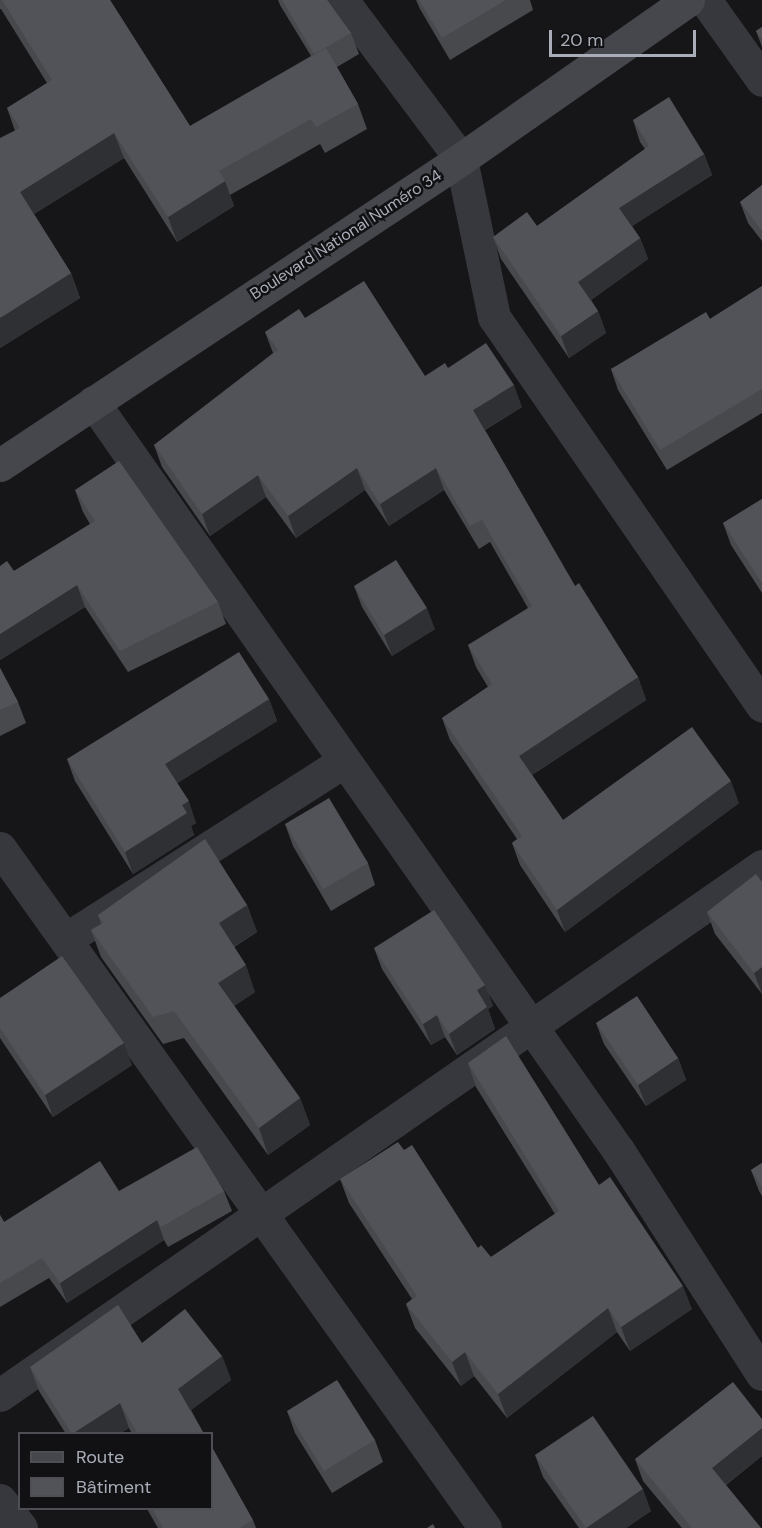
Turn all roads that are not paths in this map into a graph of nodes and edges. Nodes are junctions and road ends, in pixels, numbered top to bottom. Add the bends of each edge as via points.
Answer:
1 (342, 0) edge
2 (688, 0) edge
3 (705, 0) edge
4 (762, 80) edge
5 (461, 159) junction
6 (93, 402) junction
7 (0, 465) edge
8 (762, 705) edge
9 (343, 762) junction
10 (0, 848) edge
11 (762, 866) edge
12 (66, 939) junction
13 (532, 1026) junction
14 (264, 1214) junction
15 (762, 1374) edge
16 (0, 1395) edge
17 (0, 1500) edge
18 (21, 1528) edge
19 (485, 1528) edge

1 - 5 street
2 - 5 main road, Boulevard National Numéro 34
3 - 4 street
5 - 6 main road, Boulevard National Numéro 34
5 - 8 street via 494,317
6 - 7 main road, Boulevard National Numéro 34
6 - 9 street
9 - 12 street
9 - 13 street
10 - 12 street
11 - 13 street
12 - 14 street
13 - 14 street
13 - 15 street
14 - 16 street
14 - 19 street
17 - 18 street

